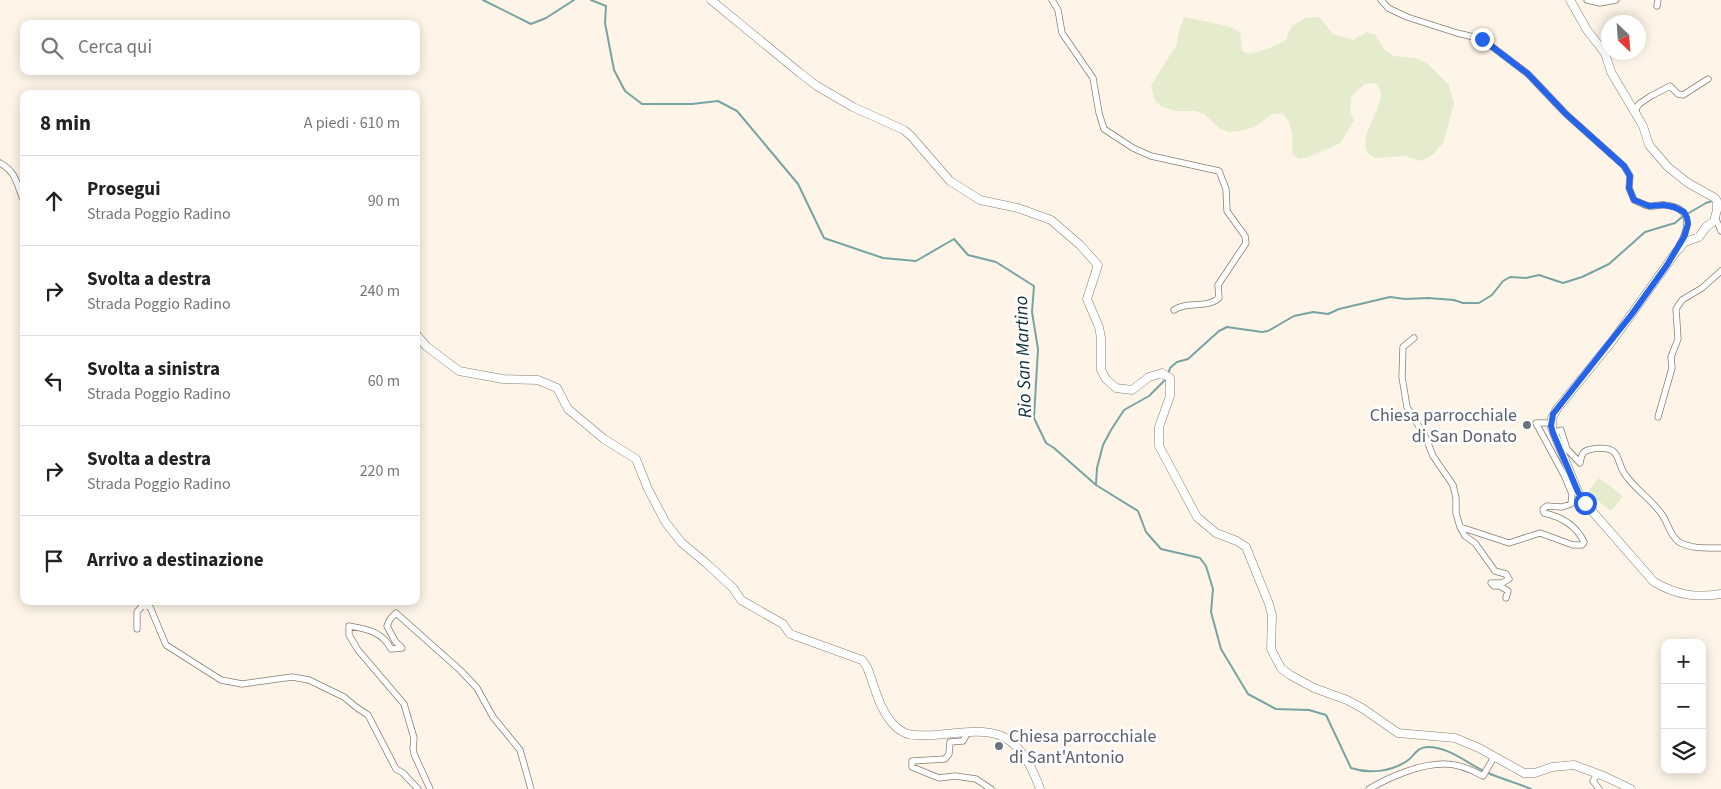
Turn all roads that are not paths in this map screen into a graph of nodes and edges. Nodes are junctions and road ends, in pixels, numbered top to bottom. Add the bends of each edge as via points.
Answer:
1 (711, 0) edge
2 (1052, 0) edge
3 (1381, 0) edge
4 (1570, 0) edge
5 (1587, 0) edge
6 (1616, 0) edge
7 (1708, 80) dead end
8 (1638, 117) junction
9 (0, 163) edge
10 (20, 193) edge
11 (1716, 219) junction
12 (1721, 231) edge
13 (1676, 252) junction
14 (1721, 271) edge
15 (1174, 310) dead end
16 (1414, 338) dead end
17 (420, 339) edge
18 (1658, 417) dead end
19 (1547, 423) dead end
20 (1553, 433) junction
21 (1568, 475) junction
22 (1460, 527) junction
23 (1721, 548) edge
24 (1721, 594) edge
25 (1506, 598) dead end
26 (144, 605) edge
27 (151, 605) edge
28 (137, 629) dead end
29 (968, 732) junction
30 (1494, 757) junction
31 (1593, 772) junction
32 (418, 789) edge
33 (430, 789) edge
34 (530, 789) edge
35 (990, 789) edge
36 (1040, 789) edge
37 (1369, 789) edge
38 (1599, 789) edge
39 (1631, 789) edge

1 - 30 street via 818,86 853,107 904,130 950,181 966,192 980,200 1018,208 1051,220 1098,265 1087,299 1099,327 1101,370 1116,388 1132,390 1149,377 1162,373 1170,378 1170,396 1159,427 1159,446 1198,516 1216,533 1246,547 1269,604 1272,615 1271,649 1281,668 1314,688 1362,708 1398,733 1456,738
2 - 15 street via 1058,10 1062,33 1093,78 1104,129 1151,156 1219,170 1226,189 1228,211 1245,236 1246,243 1218,285 1219,298 1210,303 1180,306
3 - 13 street via 1388,8 1407,17 1482,39 1528,74 1566,114 1624,166 1630,176 1629,188 1634,200 1649,206 1674,207 1684,212 1688,224
4 - 8 street via 1605,53 1611,72
5 - 6 street via 1600,4
7 - 8 street via 1683,95 1670,86 1665,88 1639,104 1636,109
8 - 11 street via 1649,145 1668,167 1716,200
9 - 10 street via 13,173
11 - 12 street
11 - 13 street
13 - 20 street via 1557,409 1552,418
14 - 18 street via 1682,300 1676,309 1678,339
16 - 22 street via 1403,348 1402,377 1407,407 1453,485
17 - 29 street via 459,371 504,379 538,380 557,388 572,413 636,459 666,523 741,600 783,624 790,634 862,660 886,716 896,728 915,737
19 - 21 street via 1536,423
20 - 21 street
20 - 23 street via 1561,430 1567,449 1580,463 1585,452 1598,449 1614,452 1623,472 1635,488 1654,503 1678,542
21 - 22 street via 1571,504 1543,509 1544,513 1572,524 1584,542 1582,545 1540,533 1509,543
21 - 24 street via 1585,503 1654,582 1665,589 1698,597
22 - 25 street via 1495,571 1506,574 1509,579 1491,583 1508,591
26 - 28 street via 137,612
27 - 32 street via 166,645 221,680 242,684 292,677 309,680 344,696 368,715 396,769
29 - 35 street via 963,740 950,742 945,759 912,761 912,767 939,778 976,779
29 - 36 street via 1000,735 1010,742 1021,752
30 - 31 street via 1524,773 1565,765
30 - 37 street via 1482,776 1463,767 1436,765 1391,777
31 - 38 street via 1596,776 1593,784
31 - 39 street
33 - 34 street via 412,748 414,738 404,704 358,650 349,635 348,626 378,633 391,649 402,648 387,626 396,613 473,684 493,717 520,750

